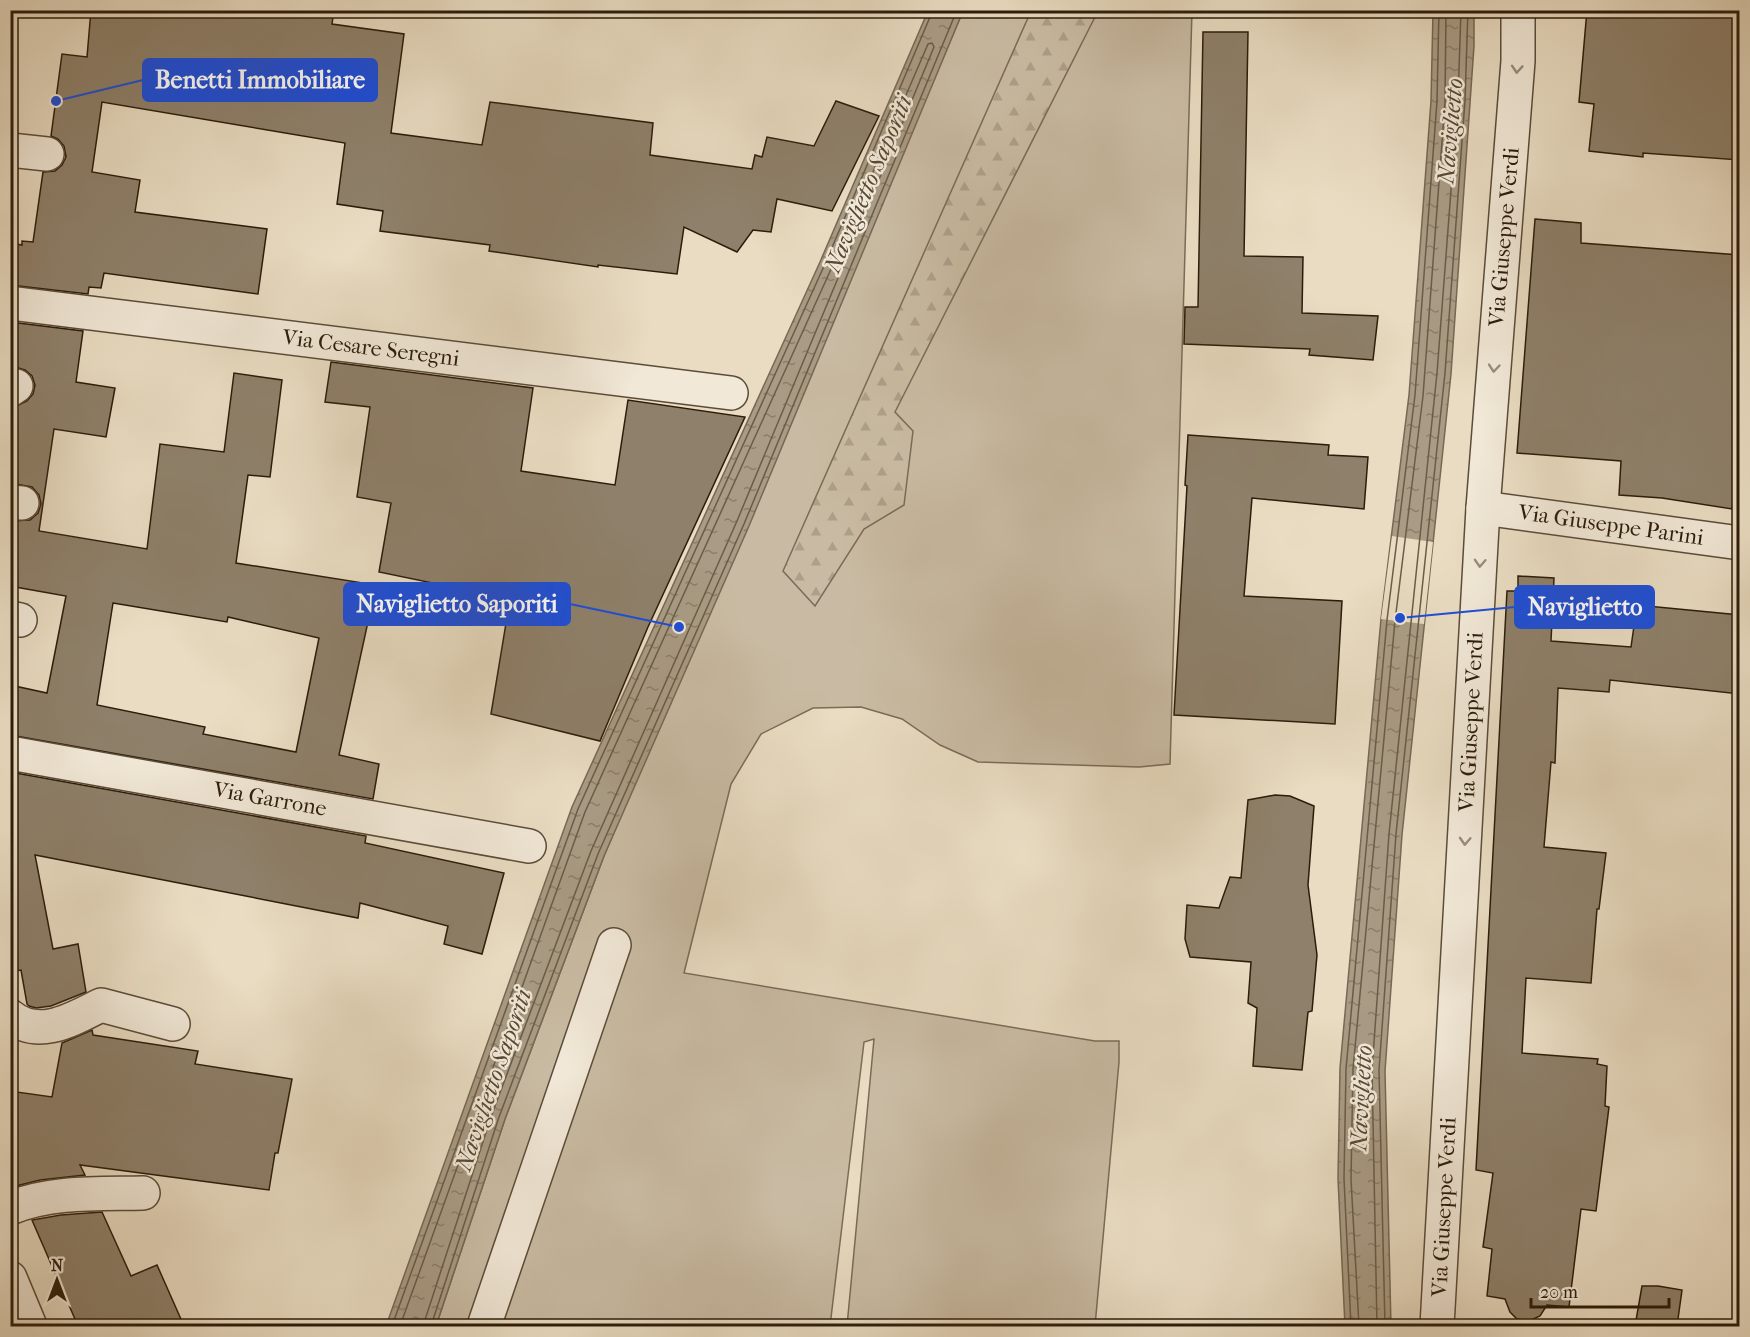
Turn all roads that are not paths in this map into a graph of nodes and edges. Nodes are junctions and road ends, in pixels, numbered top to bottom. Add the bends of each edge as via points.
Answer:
1 (1518, 10) edge
2 (10, 150) edge
3 (47, 154) dead end
4 (10, 303) edge
5 (731, 393) dead end
6 (1483, 508) junction
7 (1740, 543) edge
8 (10, 753) edge
9 (529, 846) dead end
10 (614, 945) dead end
11 (10, 1016) edge
12 (173, 1024) dead end
13 (143, 1193) dead end
14 (10, 1208) edge
15 (10, 1278) edge
16 (30, 1326) edge
17 (484, 1326) edge
18 (1437, 1326) edge

1 -> 6 street, Via Giuseppe Verdi via 1518,61
2 - 3 street
4 - 5 street, Via Cesare Seregni
6 - 7 street, Via Giuseppe Parini
6 -> 18 street, Via Giuseppe Verdi
8 - 9 street, Via Garrone
10 - 17 street
11 - 12 street via 35,1028 52,1026 101,1005
13 - 14 street via 76,1194
15 - 16 street

